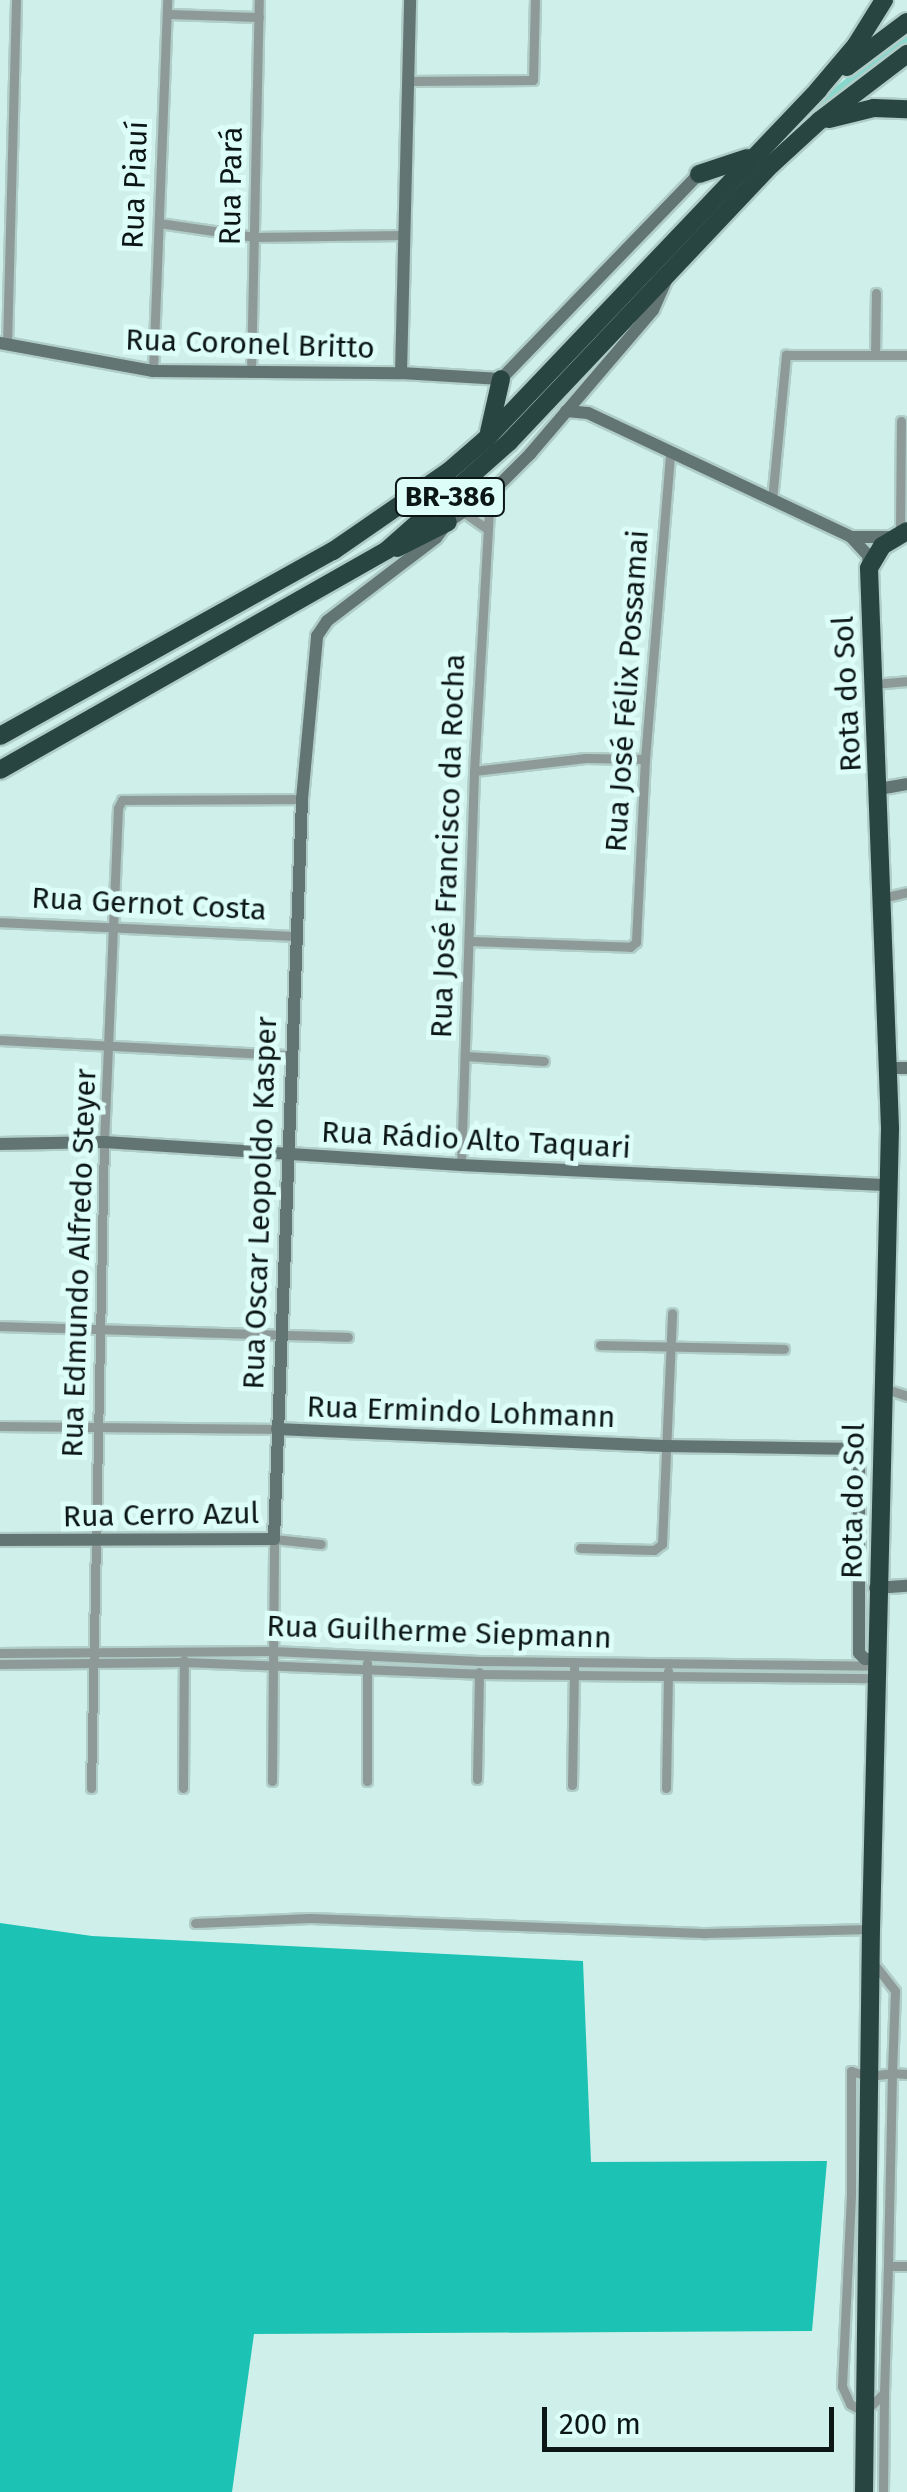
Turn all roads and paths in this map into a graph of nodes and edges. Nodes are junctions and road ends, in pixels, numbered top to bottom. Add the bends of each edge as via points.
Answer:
1 (16, 0) edge
2 (167, 0) edge
3 (259, 0) edge
4 (410, 0) edge
5 (535, 0) edge
6 (884, 0) edge
7 (167, 14) junction
8 (259, 17) junction
9 (907, 22) edge
10 (907, 54) edge
11 (408, 81) junction
12 (818, 90) junction
13 (907, 109) edge
14 (818, 122) junction
15 (756, 153) junction
16 (699, 174) joint
17 (159, 223) junction
18 (404, 235) junction
19 (255, 237) junction
20 (669, 274) junction
21 (876, 293) dead end
22 (4, 344) edge
23 (875, 355) junction
24 (907, 355) edge
25 (153, 372) junction
26 (251, 373) junction
27 (401, 373) junction
28 (501, 379) junction
29 (577, 398) junction
30 (566, 411) junction
31 (588, 413) junction
32 (901, 421) dead end
33 (486, 439) junction
34 (670, 452) junction
35 (490, 494) junction
36 (772, 500) junction
37 (455, 517) junction
38 (486, 528) junction
39 (899, 534) edge
40 (851, 538) junction
41 (387, 550) junction
42 (869, 568) junction
43 (907, 682) edge
44 (874, 684) junction
45 (0, 736) edge
46 (644, 758) junction
47 (0, 770) edge
48 (474, 771) junction
49 (907, 784) edge
50 (879, 789) junction
51 (302, 800) junction
52 (907, 892) edge
53 (882, 898) junction
54 (0, 922) edge
55 (114, 928) junction
56 (296, 936) junction
57 (470, 941) junction
58 (0, 1040) edge
59 (110, 1044) junction
60 (291, 1055) junction
61 (466, 1056) junction
62 (544, 1061) dead end
63 (898, 1068) edge
64 (104, 1142) junction
65 (0, 1144) edge
66 (288, 1154) junction
67 (462, 1166) junction
68 (889, 1184) junction
69 (672, 1313) dead end
70 (0, 1326) edge
71 (99, 1327) junction
72 (280, 1334) junction
73 (348, 1337) dead end
74 (667, 1344) junction
75 (600, 1345) dead end
76 (784, 1349) dead end
77 (883, 1388) junction
78 (907, 1396) edge
79 (0, 1426) edge
80 (276, 1429) junction
81 (100, 1430) junction
82 (882, 1433) junction
83 (664, 1446) junction
84 (860, 1449) junction
85 (274, 1539) junction
86 (0, 1540) edge
87 (94, 1542) junction
88 (322, 1544) dead end
89 (580, 1548) dead end
90 (907, 1586) edge
91 (869, 1588) junction
92 (273, 1652) junction
93 (0, 1654) edge
94 (366, 1654) junction
95 (184, 1657) junction
96 (422, 1657) junction
97 (92, 1660) junction
98 (479, 1661) junction
99 (574, 1662) junction
100 (668, 1663) junction
101 (0, 1664) edge
102 (272, 1664) junction
103 (367, 1667) junction
104 (869, 1667) junction
105 (421, 1671) junction
106 (479, 1674) junction
107 (574, 1674) junction
108 (667, 1676) junction
109 (477, 1779) dead end
110 (367, 1780) dead end
111 (272, 1781) dead end
112 (572, 1785) dead end
113 (91, 1788) dead end
114 (183, 1788) dead end
115 (666, 1788) dead end
116 (195, 1923) dead end
117 (871, 1929) junction
118 (871, 1960) junction
119 (894, 1991) junction
120 (907, 1991) edge
121 (892, 2073) junction
122 (907, 2074) edge
123 (870, 2076) junction
124 (888, 2266) junction
125 (907, 2266) edge
126 (884, 2393) junction
127 (864, 2412) junction
128 (864, 2492) edge
129 (883, 2492) edge

1 - 22 street
2 - 7 street, Rua Piauí
3 - 8 street, Rua Pará
4 - 11 street
5 - 11 street via 533,80
6 - 12 highway
7 - 8 street
7 - 17 street, Rua Piauí
8 - 19 street, Rua Pará
9 - 12 highway, BR-386
10 - 14 highway, BR-386
11 - 18 street
12 - 15 highway, BR-386
13 - 14 highway via 874,108
14 - 20 highway, BR-386
15 - 16 highway
15 - 33 highway, BR-386
16 - 28 street
17 - 19 street
17 - 25 street, Rua Piauí
18 - 19 street
18 - 27 street
19 - 26 street, Rua Pará
20 - 29 street via 653,310
20 - 41 highway, BR-386 via 497,453
21 - 23 street
22 - 25 street, Rua Coronel Britto
23 - 24 street
23 - 36 street via 786,355
25 - 26 street, Rua Coronel Britto
26 - 27 street, Rua Coronel Britto
27 - 28 street, Rua Coronel Britto
28 - 33 highway
29 - 30 street
29 - 31 street
30 - 31 street
30 - 35 street
31 - 34 street
32 - 39 street
33 - 45 highway, BR-386 via 360,535
34 - 36 street
34 - 46 street, Rua José Félix Possamai
35 - 37 street
35 - 38 street, Rua José Francisco da Rocha
36 - 40 street
37 - 38 street
37 - 41 highway via 411,544
37 - 51 street, Rua Oscar Leopoldo Kasper via 320,629
38 - 48 street, Rua José Francisco da Rocha
39 - 40 street
39 - 42 highway
40 - 42 street via 868,555
41 - 47 highway, BR-386
42 - 44 highway, Rota do Sol
43 - 44 street
44 - 50 highway, Rota do Sol
46 - 48 street
46 - 57 street, Rua José Félix Possamai via 638,933 630,946
48 - 57 street, Rua José Francisco da Rocha
49 - 50 street
50 - 53 highway, Rota do Sol
51 - 55 street, Rua Edmundo Alfredo Steyer via 122,800
51 - 56 street, Rua Oscar Leopoldo Kasper
52 - 53 street
53 - 63 highway, Rota do Sol
54 - 55 street, Rua Gernot Costa
55 - 56 street, Rua Gernot Costa
55 - 59 street, Rua Edmundo Alfredo Steyer
56 - 60 street, Rua Oscar Leopoldo Kasper
57 - 61 street, Rua José Francisco da Rocha
58 - 59 street
59 - 60 street
59 - 64 street, Rua Edmundo Alfredo Steyer
60 - 66 street, Rua Oscar Leopoldo Kasper
61 - 62 street
61 - 67 street, Rua José Francisco da Rocha
63 - 68 highway, Rota do Sol
64 - 65 street, Rua Rádio Alto Taquari
64 - 66 street, Rua Rádio Alto Taquari
64 - 71 street, Rua Edmundo Alfredo Steyer
66 - 67 street, Rua Rádio Alto Taquari
66 - 72 street, Rua Oscar Leopoldo Kasper
67 - 68 street, Rua Rádio Alto Taquari
68 - 77 highway, Rota do Sol
69 - 74 street
70 - 71 street
71 - 72 street
71 - 81 street, Rua Edmundo Alfredo Steyer
72 - 73 street
72 - 80 street, Rua Oscar Leopoldo Kasper
74 - 75 street
74 - 76 street
74 - 83 street
77 - 78 street
77 - 82 highway, Rota do Sol
79 - 81 street, Rua Ermindo Lohmann
80 - 81 street, Rua Ermindo Lohmann
80 - 83 street, Rua Ermindo Lohmann
80 - 85 street, Rua Oscar Leopoldo Kasper
81 - 87 street, Rua Edmundo Alfredo Steyer
82 - 84 street
82 - 91 highway, Rota do Sol
83 - 84 street, Rua Ermindo Lohmann
83 - 89 street via 662,1544 654,1550
84 - 91 street
85 - 87 street, Rua Cerro Azul
85 - 88 street, Rua Cerro Azul
85 - 92 street, Rua Oscar Leopoldo Kasper
86 - 87 street, Rua Cerro Azul
87 - 97 street, Rua Edmundo Alfredo Steyer
90 - 91 street
91 - 104 highway, Rota do Sol
92 - 94 street, Rua Guilherme Siepmann
92 - 95 street, Rua Guilherme Siepmann
92 - 102 street, Rua Oscar Leopoldo Kasper
93 - 97 street, Rua Guilherme Siepmann
94 - 96 street, Rua Guilherme Siepmann
94 - 103 street
95 - 97 street, Rua Guilherme Siepmann
95 - 102 street, Rua Guilherme Siepmann
95 - 114 street
96 - 98 street, Rua Guilherme Siepmann
96 - 105 street
97 - 101 street, Rua Guilherme Siepmann
97 - 113 street, Rua Edmundo Alfredo Steyer
98 - 99 street, Rua Guilherme Siepmann
98 - 106 street
99 - 100 street, Rua Guilherme Siepmann
99 - 107 street
100 - 104 street, Rua Guilherme Siepmann
100 - 108 street
102 - 103 street, Rua Guilherme Siepmann
102 - 111 street, Rua Oscar Leopoldo Kasper
103 - 105 street, Rua Guilherme Siepmann
103 - 110 street
104 - 108 street, Rua Guilherme Siepmann
104 - 117 highway, Rota do Sol
105 - 106 street, Rua Guilherme Siepmann
106 - 107 street, Rua Guilherme Siepmann
106 - 109 street
107 - 108 street, Rua Guilherme Siepmann
107 - 112 street
108 - 115 street
116 - 117 street via 310,1918 706,1934
117 - 118 highway, Rota do Sol
118 - 119 street
118 - 123 highway, Rota do Sol
119 - 120 street
119 - 121 street
121 - 122 street
121 - 123 street
121 - 124 street
123 - 127 highway, Rota do Sol
124 - 125 street
124 - 126 street
126 - 127 street
126 - 129 street
127 - 128 highway, Rota do Sol

